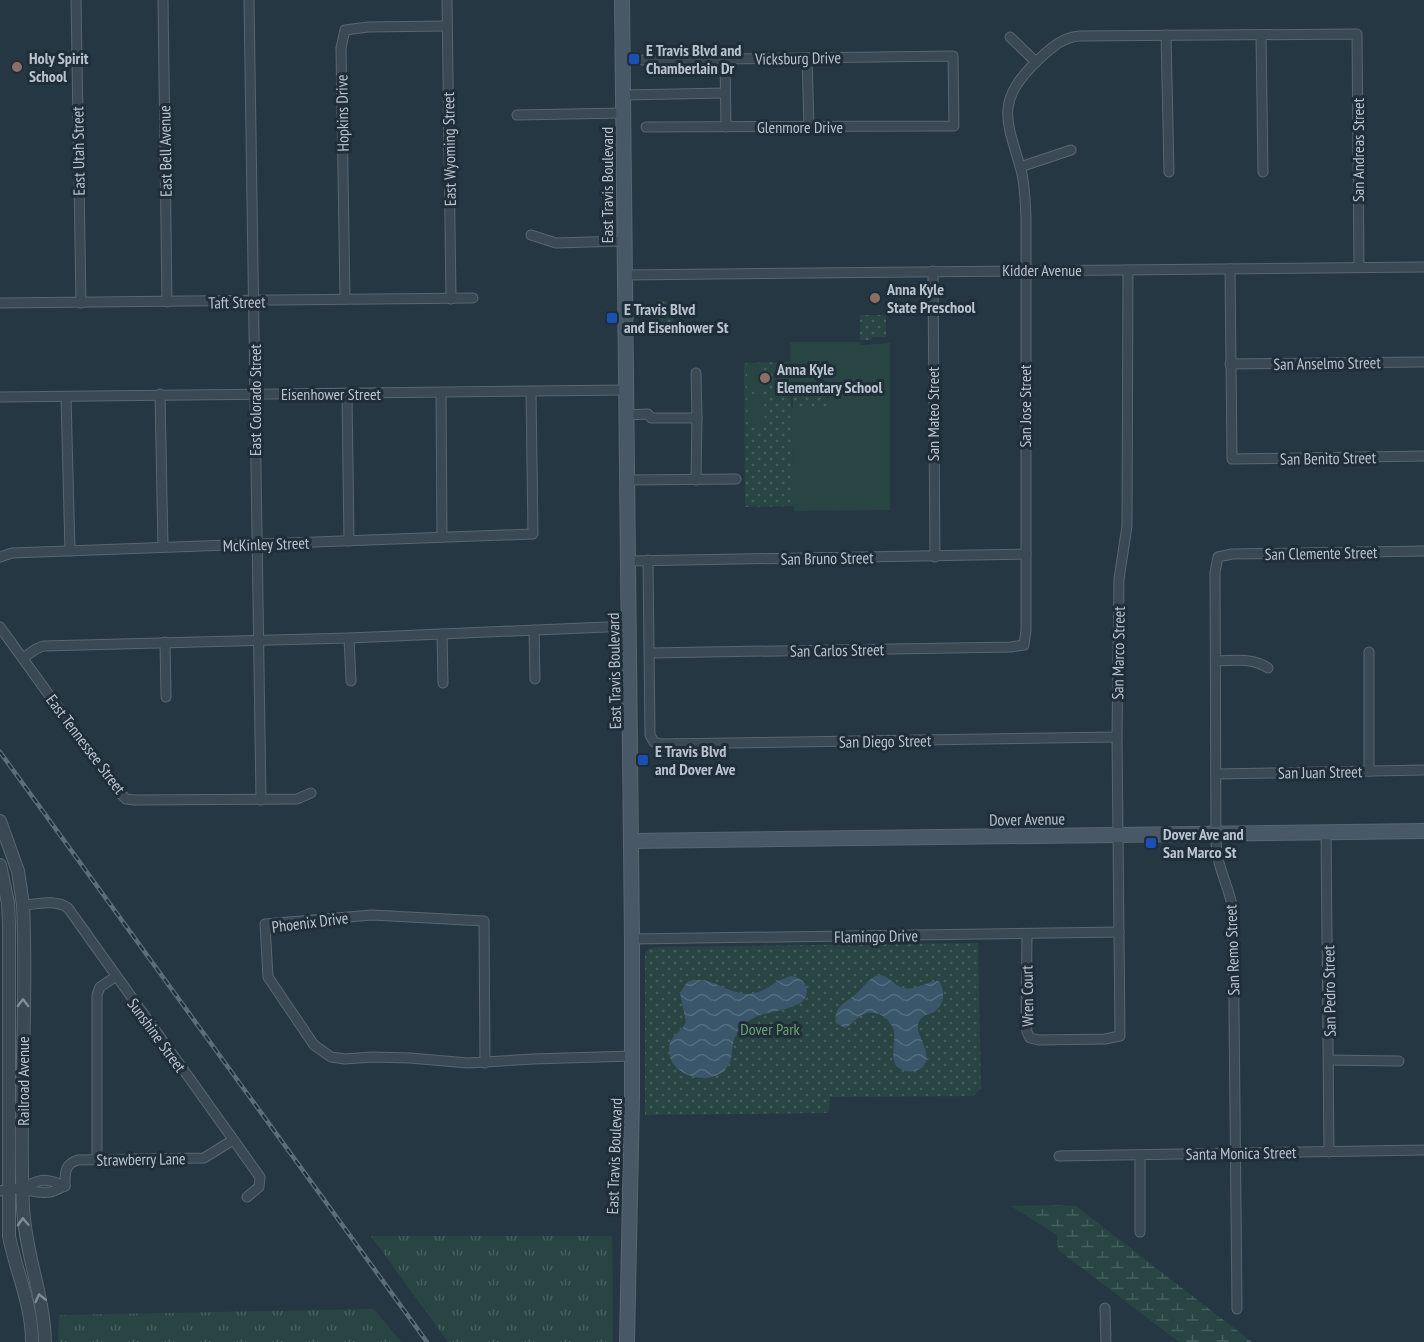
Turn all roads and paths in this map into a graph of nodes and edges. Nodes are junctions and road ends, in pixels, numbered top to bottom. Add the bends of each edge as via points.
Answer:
1 (76, 0) edge
2 (163, 0) edge
3 (249, 0) edge
4 (447, 0) edge
5 (622, 0) edge
6 (447, 26) junction
7 (1261, 34) junction
8 (1357, 34) joint
9 (1166, 35) junction
10 (1010, 37) dead end
11 (725, 58) junction
12 (807, 58) junction
13 (643, 60) dead end
14 (1036, 63) junction
15 (725, 93) junction
16 (623, 95) junction
17 (623, 113) junction
18 (517, 115) dead end
19 (808, 126) junction
20 (954, 126) joint
21 (646, 127) dead end
22 (726, 127) junction
23 (1071, 150) dead end
24 (1020, 167) junction
25 (1169, 172) dead end
26 (1263, 172) dead end
27 (531, 235) dead end
28 (624, 241) junction
29 (1359, 267) junction
30 (1424, 267) edge
31 (1025, 270) junction
32 (1128, 270) junction
33 (1230, 270) junction
34 (933, 271) junction
35 (624, 275) junction
36 (452, 298) junction
37 (473, 298) dead end
38 (345, 299) junction
39 (254, 302) junction
40 (0, 303) edge
41 (81, 303) junction
42 (167, 303) junction
43 (1424, 362) edge
44 (1230, 364) junction
45 (696, 373) dead end
46 (626, 390) junction
47 (531, 392) junction
48 (441, 393) junction
49 (160, 394) junction
50 (255, 394) junction
51 (347, 394) junction
52 (0, 397) edge
53 (66, 397) junction
54 (626, 415) junction
55 (697, 418) junction
56 (1424, 456) edge
57 (735, 479) dead end
58 (628, 480) junction
59 (696, 480) junction
60 (442, 537) junction
61 (349, 541) junction
62 (256, 544) junction
63 (163, 547) junction
64 (70, 551) junction
65 (1424, 551) edge
66 (1026, 554) junction
67 (0, 557) edge
68 (935, 557) junction
69 (1218, 558) joint
70 (648, 560) junction
71 (628, 561) junction
72 (629, 626) junction
73 (0, 627) edge
74 (534, 630) junction
75 (442, 634) junction
76 (350, 638) junction
77 (258, 640) junction
78 (165, 642) junction
79 (1024, 645) joint
80 (1369, 651) dead end
81 (650, 652) junction
82 (23, 658) junction
83 (1216, 661) junction
84 (1268, 668) dead end
85 (535, 679) dead end
86 (351, 681) dead end
87 (443, 683) dead end
88 (166, 697) dead end
89 (1118, 737) junction
90 (1424, 770) edge
91 (1369, 771) junction
92 (1216, 774) junction
93 (311, 792) dead end
94 (261, 800) junction
95 (0, 821) edge
96 (1326, 831) junction
97 (1424, 831) edge
98 (1217, 833) junction
99 (1119, 834) junction
100 (631, 841) junction
101 (0, 865) edge
102 (23, 905) junction
103 (1119, 932) junction
104 (1027, 935) junction
105 (632, 939) junction
106 (116, 977) junction
107 (1120, 1036) joint
108 (633, 1056) junction
109 (1329, 1060) junction
110 (1399, 1061) dead end
111 (485, 1063) junction
112 (233, 1140) junction
113 (1424, 1150) edge
114 (1236, 1152) junction
115 (1329, 1152) junction
116 (1059, 1156) dead end
117 (1140, 1156) junction
118 (97, 1160) junction
119 (23, 1188) junction
120 (2, 1189) edge
121 (247, 1197) dead end
122 (1140, 1232) dead end
123 (1106, 1308) dead end
124 (1237, 1309) dead end
125 (32, 1342) edge
126 (45, 1342) edge
127 (627, 1342) edge
128 (1106, 1342) edge

1 - 41 street, East Utah Street
2 - 42 street, East Bell Avenue
3 - 39 street, East Colorado Street
4 - 6 street, East Wyoming Street
5 - 16 main road, East Travis Boulevard
6 - 36 street, East Wyoming Street
6 - 38 street, Hopkins Drive via 345,30 341,48
7 - 8 street, San Jose Street
7 - 9 street, San Jose Street
7 - 26 street
8 - 29 street, San Andreas Street
9 - 14 street, San Jose Street via 1071,36
9 - 25 street
10 - 14 street
11 - 12 street, Vicksburg Drive
11 - 13 street, Vicksburg Drive
11 - 15 street
12 - 19 street
12 - 20 street, Vicksburg Drive via 953,56
14 - 24 street, San Jose Street via 1017,84 1007,110
15 - 16 street
15 - 22 street
16 - 17 main road, East Travis Boulevard
17 - 18 street
17 - 28 main road, East Travis Boulevard
19 - 20 street, Glenmore Drive
19 - 22 street, Glenmore Drive
21 - 22 street, Glenmore Drive
23 - 24 street
24 - 31 street, San Jose Street via 1025,192
27 - 28 street via 556,243
28 - 35 main road, East Travis Boulevard
29 - 30 street, Kidder Avenue
29 - 33 street, Kidder Avenue
31 - 32 street, Kidder Avenue
31 - 34 street, Kidder Avenue
31 - 66 street, San Jose Street
32 - 33 street, Kidder Avenue
32 - 89 street, San Marco Street via 1127,526 1119,579
33 - 44 street
34 - 35 street, Kidder Avenue
34 - 68 street, San Mateo Street
35 - 46 main road, East Travis Boulevard
36 - 37 street, Taft Street
36 - 38 street, Taft Street
38 - 39 street, Taft Street
39 - 42 street, Taft Street
39 - 50 street, East Colorado Street
40 - 41 street, Taft Street
41 - 42 street, Taft Street
43 - 44 street, San Anselmo Street
44 - 56 street, San Benito Street via 1232,459
45 - 55 street
46 - 47 street, Eisenhower Street
46 - 54 main road, East Travis Boulevard
47 - 48 street, Eisenhower Street
47 - 60 street, McKinley Street via 532,534
48 - 51 street, Eisenhower Street
48 - 60 street
49 - 50 street, Eisenhower Street
49 - 53 street, Eisenhower Street
49 - 63 street
50 - 51 street, Eisenhower Street
50 - 62 street, East Colorado Street
51 - 61 street
52 - 53 street, Eisenhower Street
53 - 64 street
54 - 55 street
54 - 58 main road, East Travis Boulevard
55 - 59 street
57 - 59 street
58 - 59 street
58 - 71 main road, East Travis Boulevard
60 - 61 street, McKinley Street
61 - 62 street, McKinley Street
62 - 63 street, McKinley Street
62 - 77 street, East Colorado Street
63 - 64 street, McKinley Street
64 - 67 street, McKinley Street
65 - 69 street, San Clemente Street via 1232,554
66 - 68 street, San Bruno Street
66 - 79 street, San Jose Street
68 - 70 street, San Bruno Street
69 - 83 street, San Remo Street
70 - 71 street, San Bruno Street
70 - 81 street
71 - 72 main road, East Travis Boulevard
72 - 74 street
72 - 100 main road, East Travis Boulevard
73 - 82 street, East Tennessee Street
74 - 75 street
74 - 85 street
75 - 76 street
75 - 87 street
76 - 77 street
76 - 86 street
77 - 78 street
77 - 94 street, East Colorado Street
78 - 82 street via 43,646
78 - 88 street
79 - 81 street, San Carlos Street
80 - 91 street
81 - 89 street, San Diego Street via 650,735 660,744
82 - 94 street, East Tennessee Street via 126,799
83 - 84 street via 1244,660
83 - 92 street, San Remo Street
89 - 99 street, San Marco Street
90 - 91 street, San Juan Street
91 - 92 street, San Juan Street
92 - 98 street, San Remo Street
93 - 94 street, East Tennessee Street via 297,799
95 - 102 street, Railroad Avenue via 15,863
96 - 97 main road, Dover Avenue
96 - 98 main road, Dover Avenue
96 - 109 street, San Pedro Street
98 - 99 main road, Dover Avenue
98 - 114 street, San Remo Street via 1217,857 1233,910
99 - 100 main road, Dover Avenue
99 - 103 street, San Marco Street
100 - 105 main road, East Travis Boulevard
101 - 120 street, Railroad Avenue via 9,924
102 - 106 street, Sunshine Street via 53,902 68,908
119 -> 102 street, Railroad Avenue
103 - 104 street, Flamingo Drive
103 - 107 street, San Marco Street
104 - 105 street, Flamingo Drive
104 - 107 street, Wren Court via 1026,1022 1030,1038
105 - 108 main road, East Travis Boulevard
106 - 112 street, Sunshine Street
106 - 118 street via 100,987 97,995
108 - 111 street, Phoenix Drive
108 - 127 main road, East Travis Boulevard
109 - 110 street
109 - 115 street, San Pedro Street
111 - 111 street, Phoenix Drive via 331,1057 315,1046 267,977 265,924 372,915 484,921
112 - 118 street, Strawberry Lane via 204,1158
112 - 121 street, Sunshine Street via 260,1177 259,1186
113 - 115 street, Santa Monica Street
114 - 115 street, Santa Monica Street
114 - 117 street, Santa Monica Street
114 - 124 street, San Remo Street
116 - 117 street, Santa Monica Street
117 - 122 street
118 - 119 street, Strawberry Lane via 71,1162 66,1169 65,1186 46,1192
119 - 120 street, Strawberry Lane
126 -> 119 street, Railroad Avenue via 40,1296 24,1233
120 - 125 street, Railroad Avenue via 13,1256 26,1294
123 - 128 street

